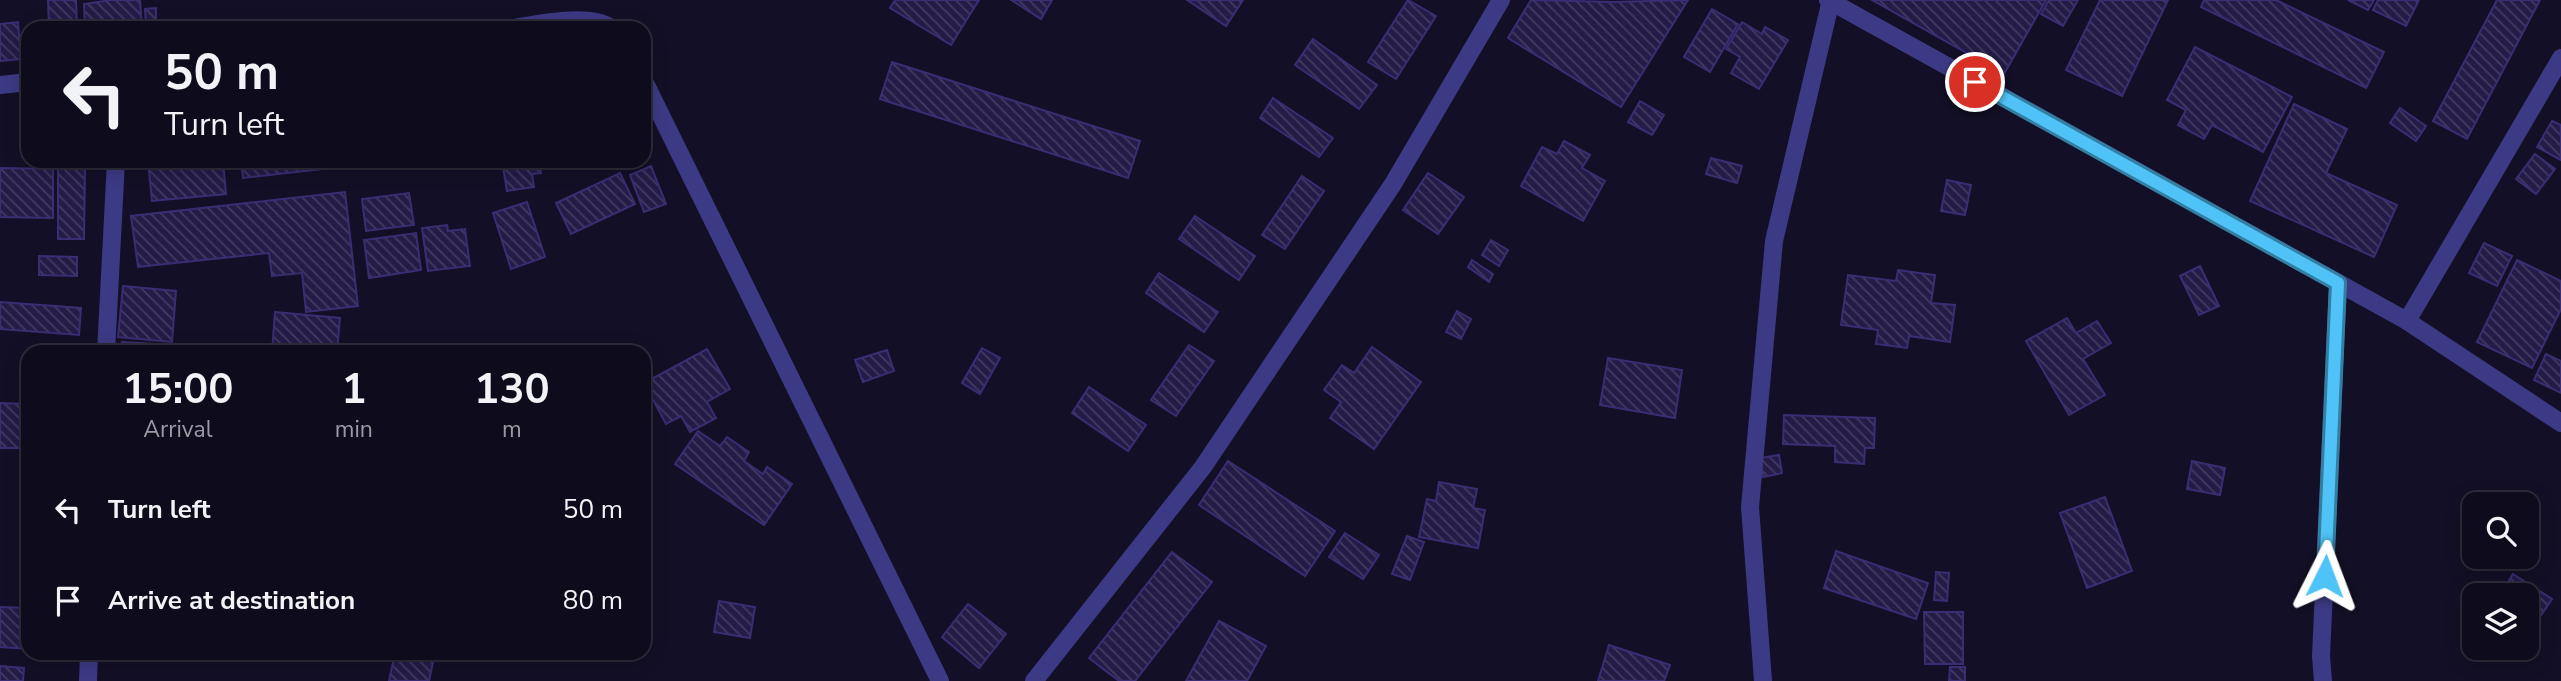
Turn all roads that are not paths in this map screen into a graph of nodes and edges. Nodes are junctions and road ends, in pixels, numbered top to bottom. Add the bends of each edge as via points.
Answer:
1 (1501, 0) edge
2 (1830, 0) edge
3 (2561, 58) edge
4 (21, 83) edge
5 (0, 85) edge
6 (651, 94) edge
7 (116, 168) edge
8 (2338, 283) junction
9 (2407, 321) junction
10 (106, 345) edge
11 (2561, 423) edge
12 (89, 660) edge
13 (88, 681) edge
14 (940, 681) edge
15 (1034, 681) edge
16 (1763, 681) edge
17 (2323, 681) edge

1 - 15 street via 1393,184 1210,455
2 - 8 street
2 - 16 street via 1774,241 1750,507
3 - 9 street
4 - 5 street
6 - 14 street
7 - 10 street
8 - 9 street
8 - 17 street
9 - 11 street
12 - 13 street

